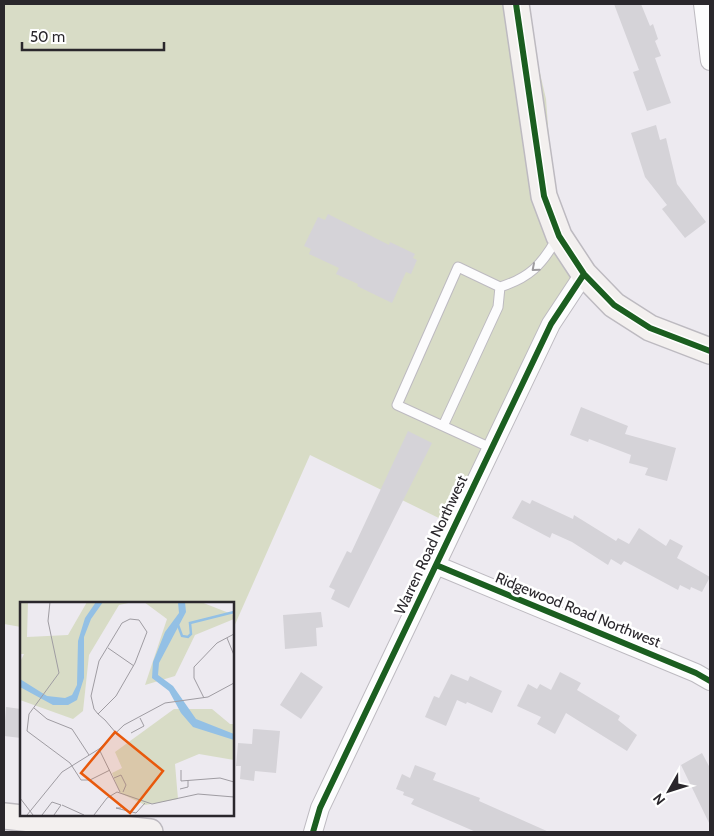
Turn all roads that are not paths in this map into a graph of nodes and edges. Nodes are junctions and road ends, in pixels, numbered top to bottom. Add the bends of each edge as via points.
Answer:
1 (516, 4) edge
2 (703, 4) edge
3 (710, 61) edge
4 (559, 236) junction
5 (584, 274) junction
6 (500, 287) junction
7 (710, 351) edge
8 (443, 426) junction
9 (491, 448) junction
10 (436, 565) junction
11 (710, 681) edge
12 (5, 820) edge
13 (150, 832) edge
14 (313, 832) edge

1 - 4 street via 544,196
2 - 3 street
4 - 5 street
4 -> 6 lane via 545,260 521,281
5 - 7 street via 614,305 650,328
5 - 9 street, Warren Road Northwest via 550,324
6 - 8 lane via 498,307
6 - 8 lane via 458,267 397,405
8 - 9 lane
9 - 10 street, Warren Road Northwest
10 - 11 street, Ridgewood Road Northwest via 696,672
10 - 14 street, Warren Road Northwest via 320,808
12 - 13 street

